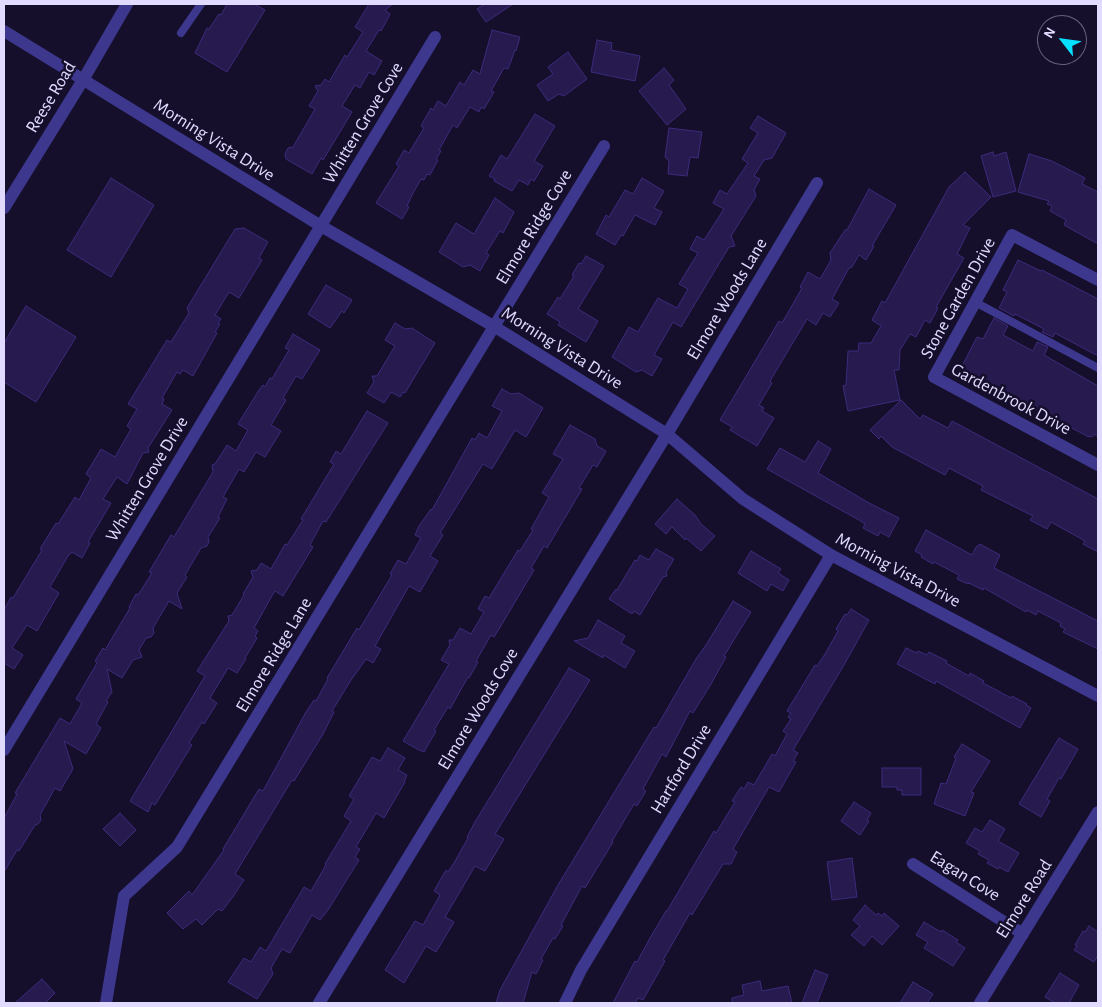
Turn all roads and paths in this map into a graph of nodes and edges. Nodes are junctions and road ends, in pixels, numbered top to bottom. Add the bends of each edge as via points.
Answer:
1 (127, 4) edge
2 (200, 4) edge
3 (4, 32) edge
4 (181, 33) dead end
5 (435, 38) dead end
6 (83, 80) junction
7 (604, 146) dead end
8 (817, 183) dead end
9 (4, 208) edge
10 (321, 226) junction
11 (1098, 280) edge
12 (975, 302) junction
13 (495, 327) junction
14 (1098, 368) edge
15 (934, 377) joint
16 (667, 434) junction
17 (1098, 466) edge
18 (831, 556) junction
19 (1098, 696) edge
20 (4, 750) edge
21 (1098, 812) edge
22 (913, 864) dead end
23 (1023, 934) junction
24 (106, 1003) edge
25 (319, 1003) edge
26 (565, 1003) edge
27 (980, 1003) edge

1 - 6 street, Reese Road
2 - 4 lane
3 - 6 street, Morning Vista Drive
5 - 10 street, Whitten Grove Cove
6 - 9 street, Reese Road
6 - 10 street, Morning Vista Drive
7 - 13 street, Elmore Ridge Cove
8 - 16 street, Elmore Woods Lane
10 - 13 street, Morning Vista Drive
10 - 20 street, Whitten Grove Drive
11 - 12 street, Stone Garden Drive via 1012,235
12 - 14 lane
12 - 15 street, Stone Garden Drive
13 - 16 street, Morning Vista Drive
13 - 24 street, Elmore Ridge Lane via 177,847 124,896
15 - 17 street, Gardenbrook Drive
16 - 18 street, Morning Vista Drive via 743,499
16 - 25 street, Elmore Woods Cove
18 - 19 street, Morning Vista Drive
18 - 26 street, Hartford Drive via 581,970
21 - 23 street, Elmore Road
22 - 23 street, Eagan Cove
23 - 27 street, Elmore Road

